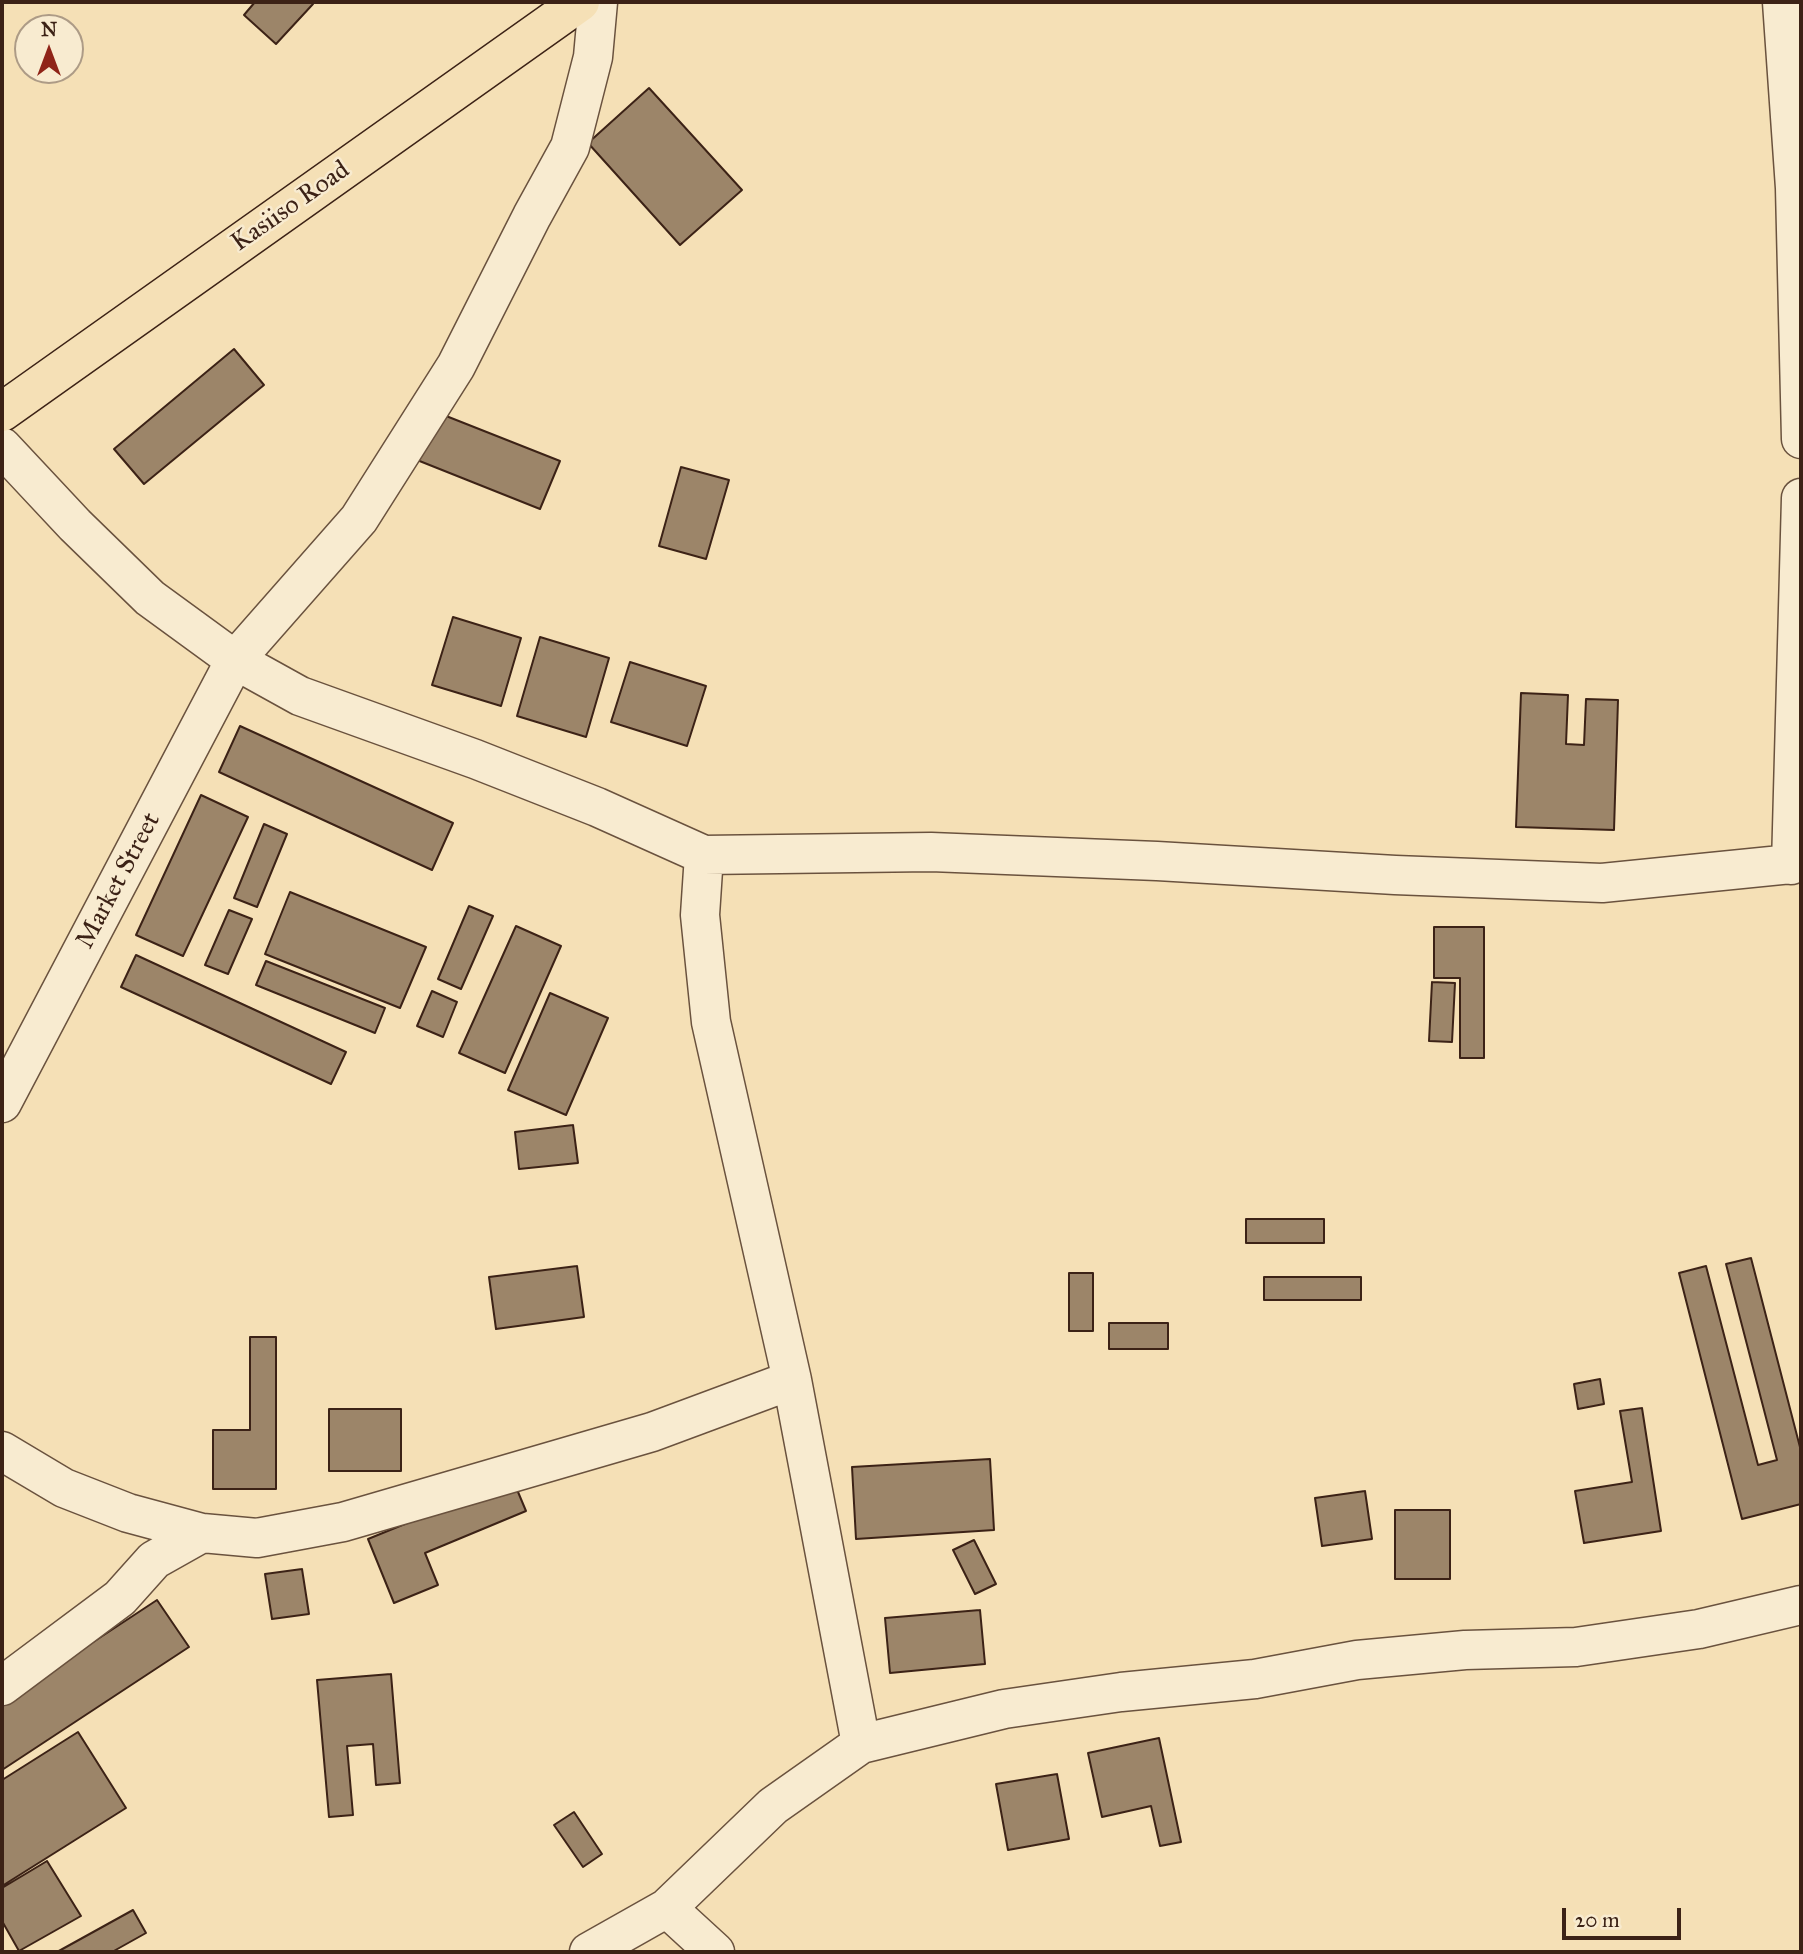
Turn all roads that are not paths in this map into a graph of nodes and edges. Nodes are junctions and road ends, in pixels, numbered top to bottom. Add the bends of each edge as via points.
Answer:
1 (580, 2) edge
2 (598, 2) edge
3 (1782, 2) edge
4 (2, 412) edge
5 (1801, 439) edge
6 (2, 447) edge
7 (1801, 498) edge
8 (235, 660) junction
9 (704, 855) junction
10 (1796, 864) edge
11 (2, 1103) edge
12 (792, 1380) junction
13 (2, 1451) edge
14 (202, 1533) junction
15 (1801, 1605) edge
16 (2, 1686) edge
17 (861, 1744) junction
18 (667, 1908) junction
19 (589, 1952) edge
20 (715, 1952) edge

1 - 4 main road, Kasiiso Road
2 - 8 street, Market Street via 593,57 570,147 456,366 359,519
3 - 5 street via 1795,188
6 - 8 street via 150,598
7 - 10 street
8 - 9 street via 300,696 585,802
8 - 11 street, Market Street
9 - 10 street via 931,852 1602,883
9 - 12 street via 700,915 711,1022
12 - 14 street via 652,1432 343,1522 257,1538
12 - 17 street
13 - 14 street via 64,1488 128,1513
14 - 16 street via 153,1560 120,1598
15 - 17 street via 1699,1629 1576,1647 1465,1650 1357,1660 1255,1679 1030,1705
17 - 18 street via 773,1805
18 - 19 street
18 - 20 street

